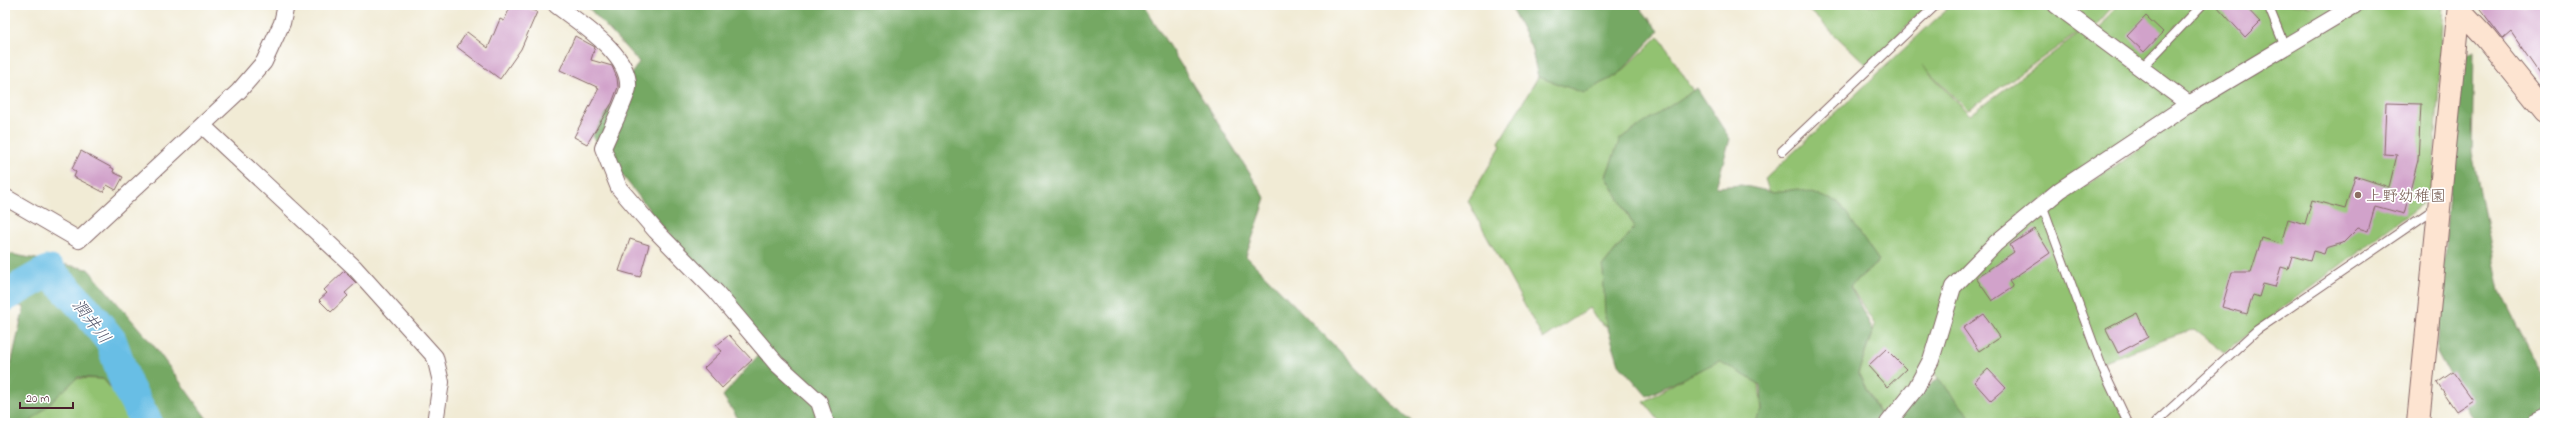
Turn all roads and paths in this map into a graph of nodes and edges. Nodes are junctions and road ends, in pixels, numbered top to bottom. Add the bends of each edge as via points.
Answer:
1 (286, 5) edge
2 (556, 5) edge
3 (1936, 5) edge
4 (2056, 5) edge
5 (2202, 5) edge
6 (2268, 5) edge
7 (2355, 5) edge
8 (2459, 7) edge
9 (2285, 47) junction
10 (2142, 68) junction
11 (2189, 104) junction
12 (2545, 111) edge
13 (203, 126) junction
14 (1782, 151) dead end
15 (5, 197) edge
16 (2439, 206) junction
17 (2044, 210) dead end
18 (2545, 418) edge
19 (435, 423) edge
20 (826, 423) edge
21 (1888, 423) edge
22 (2128, 423) edge
23 (2155, 423) edge
24 (2418, 423) edge
25 (2535, 423) edge

1 - 13 street via 282,23 264,62
2 - 20 street via 600,39 616,56 624,73 628,88 603,148 619,188 656,231 716,292 776,363 819,402
3 - 14 lane
4 - 10 street
5 - 10 lane
6 - 9 lane
7 - 9 street
8 - 12 street
8 - 16 street
9 - 11 street
10 - 11 street
11 - 21 street via 2060,190 1996,243 1953,287 1931,360 1916,388
13 - 15 street via 80,240
13 - 19 street via 354,267 435,357 441,382
16 - 23 lane via 2257,330
16 - 24 street
17 - 22 lane via 2103,370
18 - 25 street

